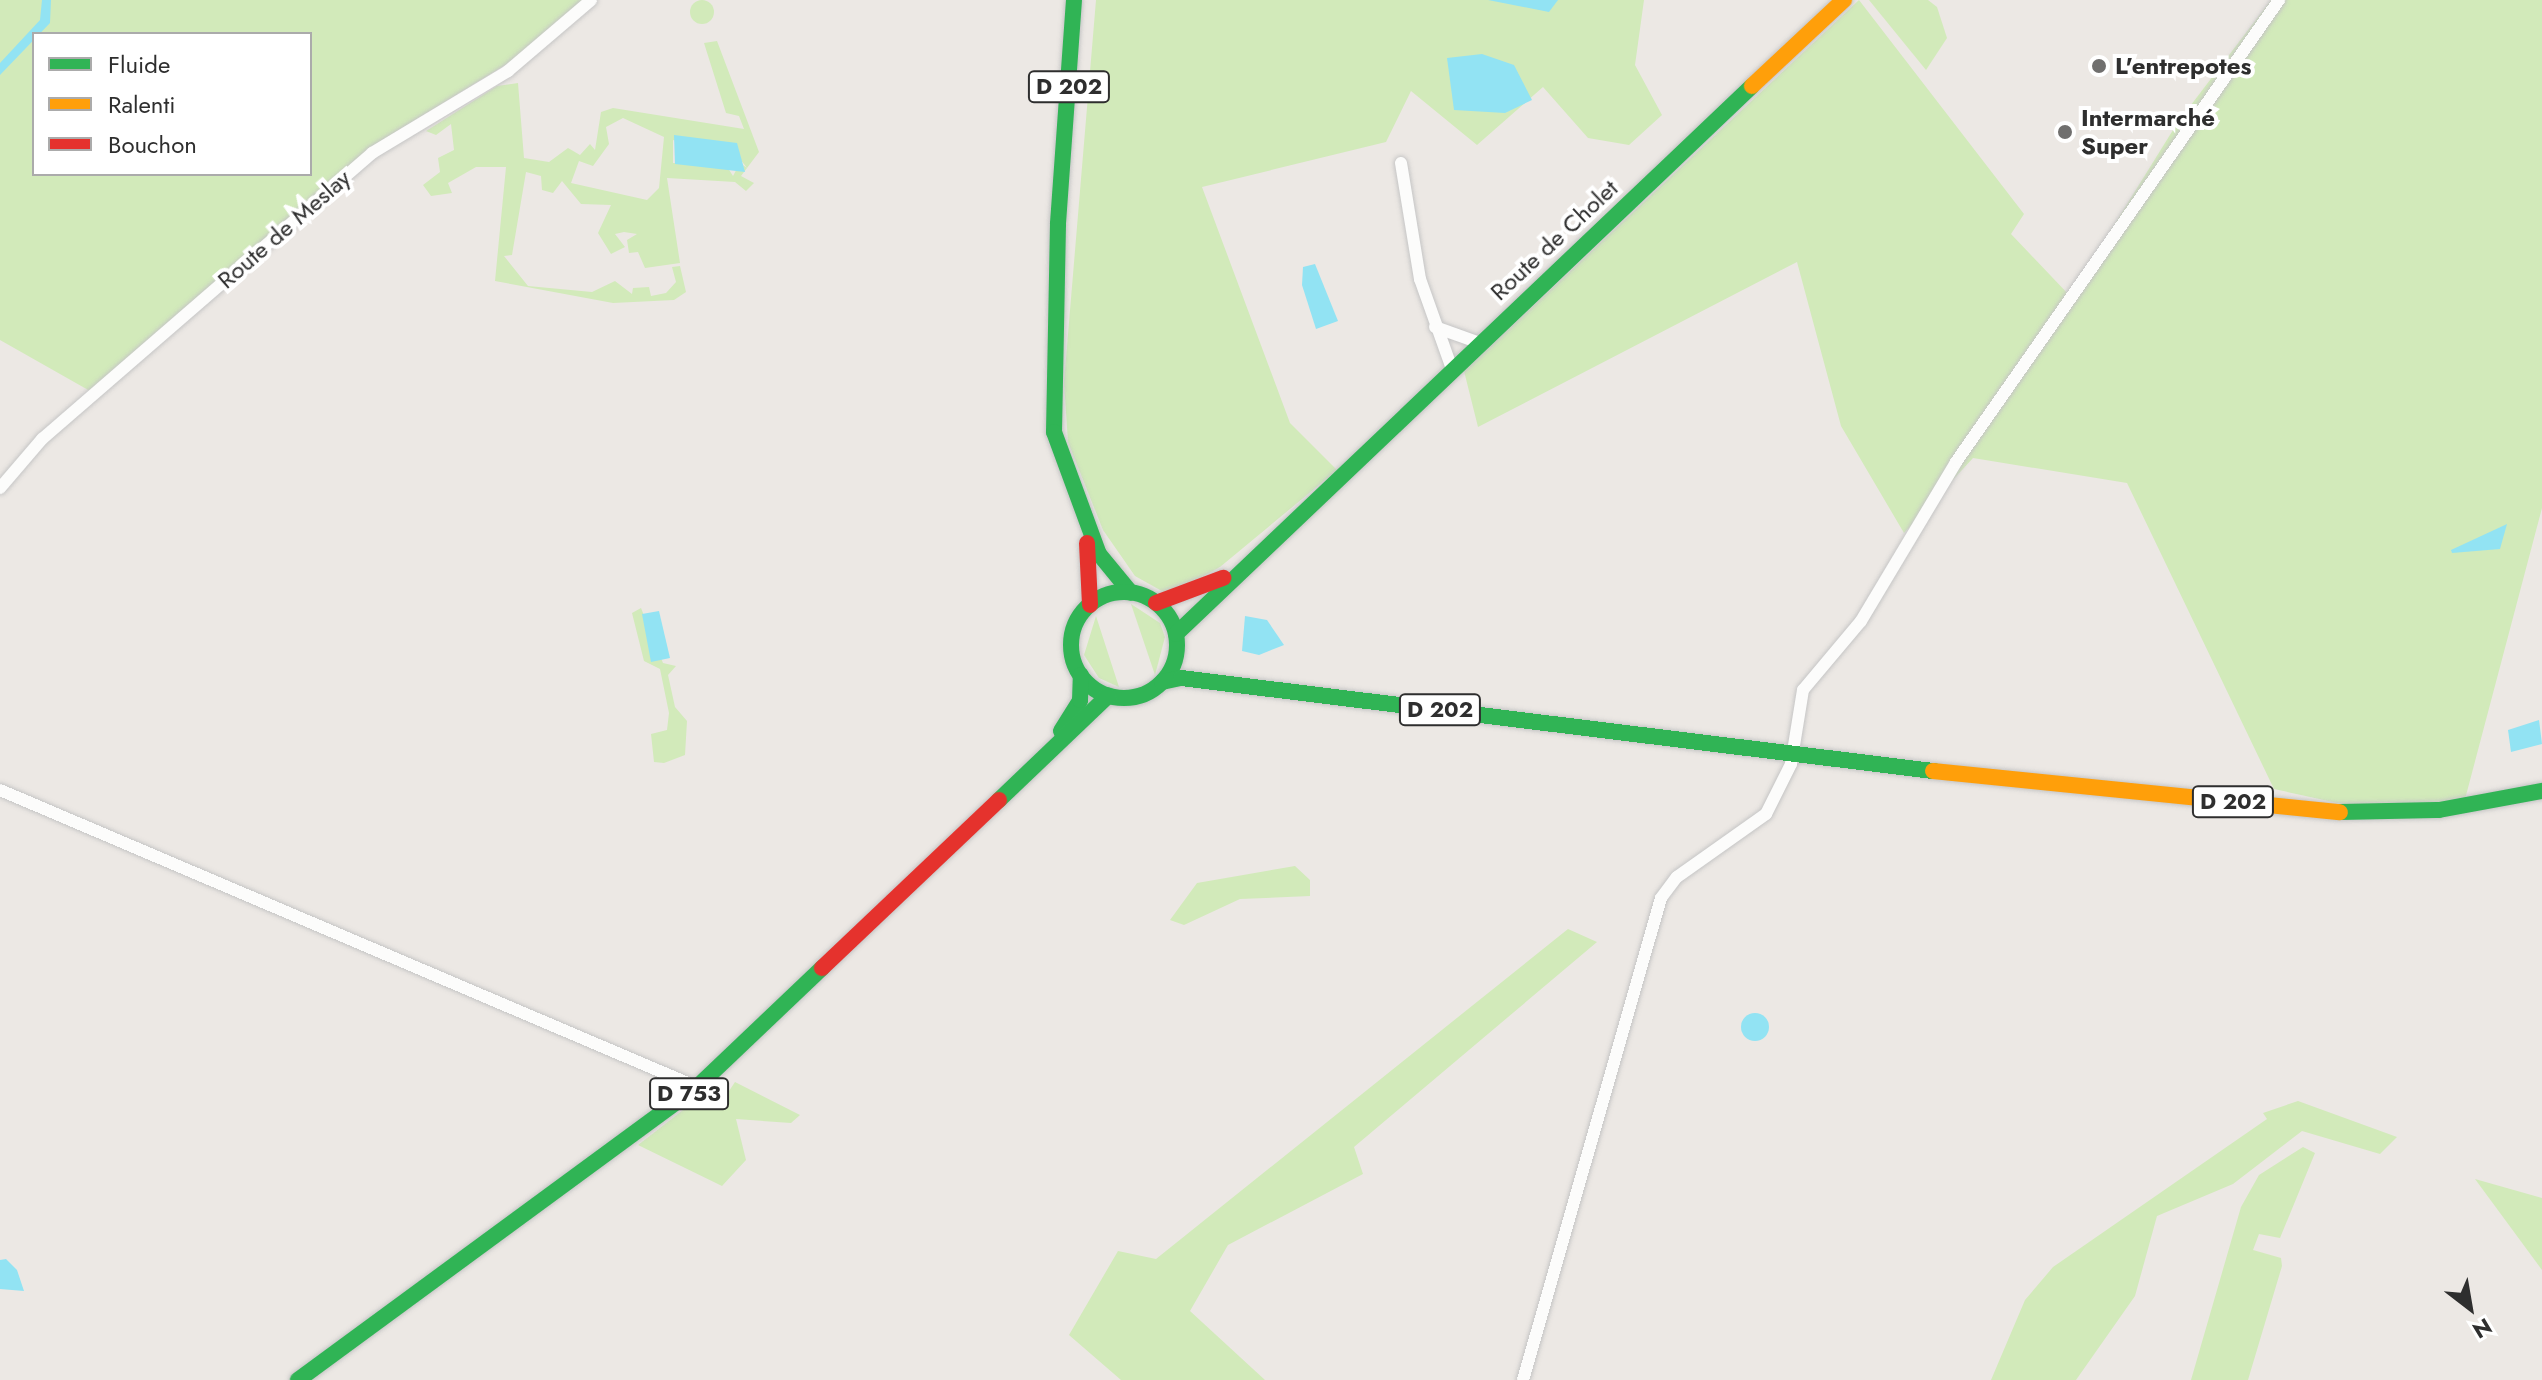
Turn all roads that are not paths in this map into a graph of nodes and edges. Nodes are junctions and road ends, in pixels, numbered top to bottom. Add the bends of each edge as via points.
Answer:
1 (591, 0) edge
2 (1074, 0) edge
3 (2279, 0) edge
4 (1838, 3) edge
5 (1401, 163) dead end
6 (1435, 327) junction
7 (1480, 343) junction
8 (1452, 369) junction
9 (0, 488) edge
10 (1083, 521) junction
11 (1251, 559) junction
12 (1131, 593) junction
13 (1156, 603) junction
14 (1090, 605) junction
15 (1176, 634) junction
16 (1176, 656) junction
17 (1081, 675) junction
18 (1162, 682) junction
19 (1223, 683) junction
20 (1108, 696) junction
21 (1792, 751) junction
22 (1041, 760) junction
23 (0, 790) edge
24 (2542, 791) edge
25 (697, 1087) junction
26 (298, 1380) edge
27 (1523, 1380) edge

1 - 9 street, Route de Meslay via 508,71 372,153 42,439
2 - 10 main road, D 202 via 1050,389 1054,432
3 - 21 street via 1933,495 1861,621 1803,690
4 - 7 main road, Route de Cholet
5 - 6 street
6 - 7 street
6 - 8 street
7 - 8 main road, Route de Cholet
8 - 11 main road, Route de Cholet
10 - 12 main road, D 202 via 1110,574
10 - 14 main road, D 202
11 - 13 main road via 1202,589
11 - 15 main road
12 - 13 main road
12 - 14 main road
13 - 15 main road
14 - 17 main road via 1073,631
15 - 16 main road
16 - 18 main road
16 - 19 main road, D 202
17 - 20 main road
17 - 22 main road, D 753 via 1080,700
18 - 19 main road, D 202
18 - 20 main road via 1137,697
19 - 21 main road, D 202
20 - 22 main road, D 753
21 - 24 main road, D 202 via 2338,812 2439,810
21 - 27 street via 1766,814 1677,877 1661,898
22 - 25 main road, D 753
23 - 25 street
25 - 26 main road, D 753

